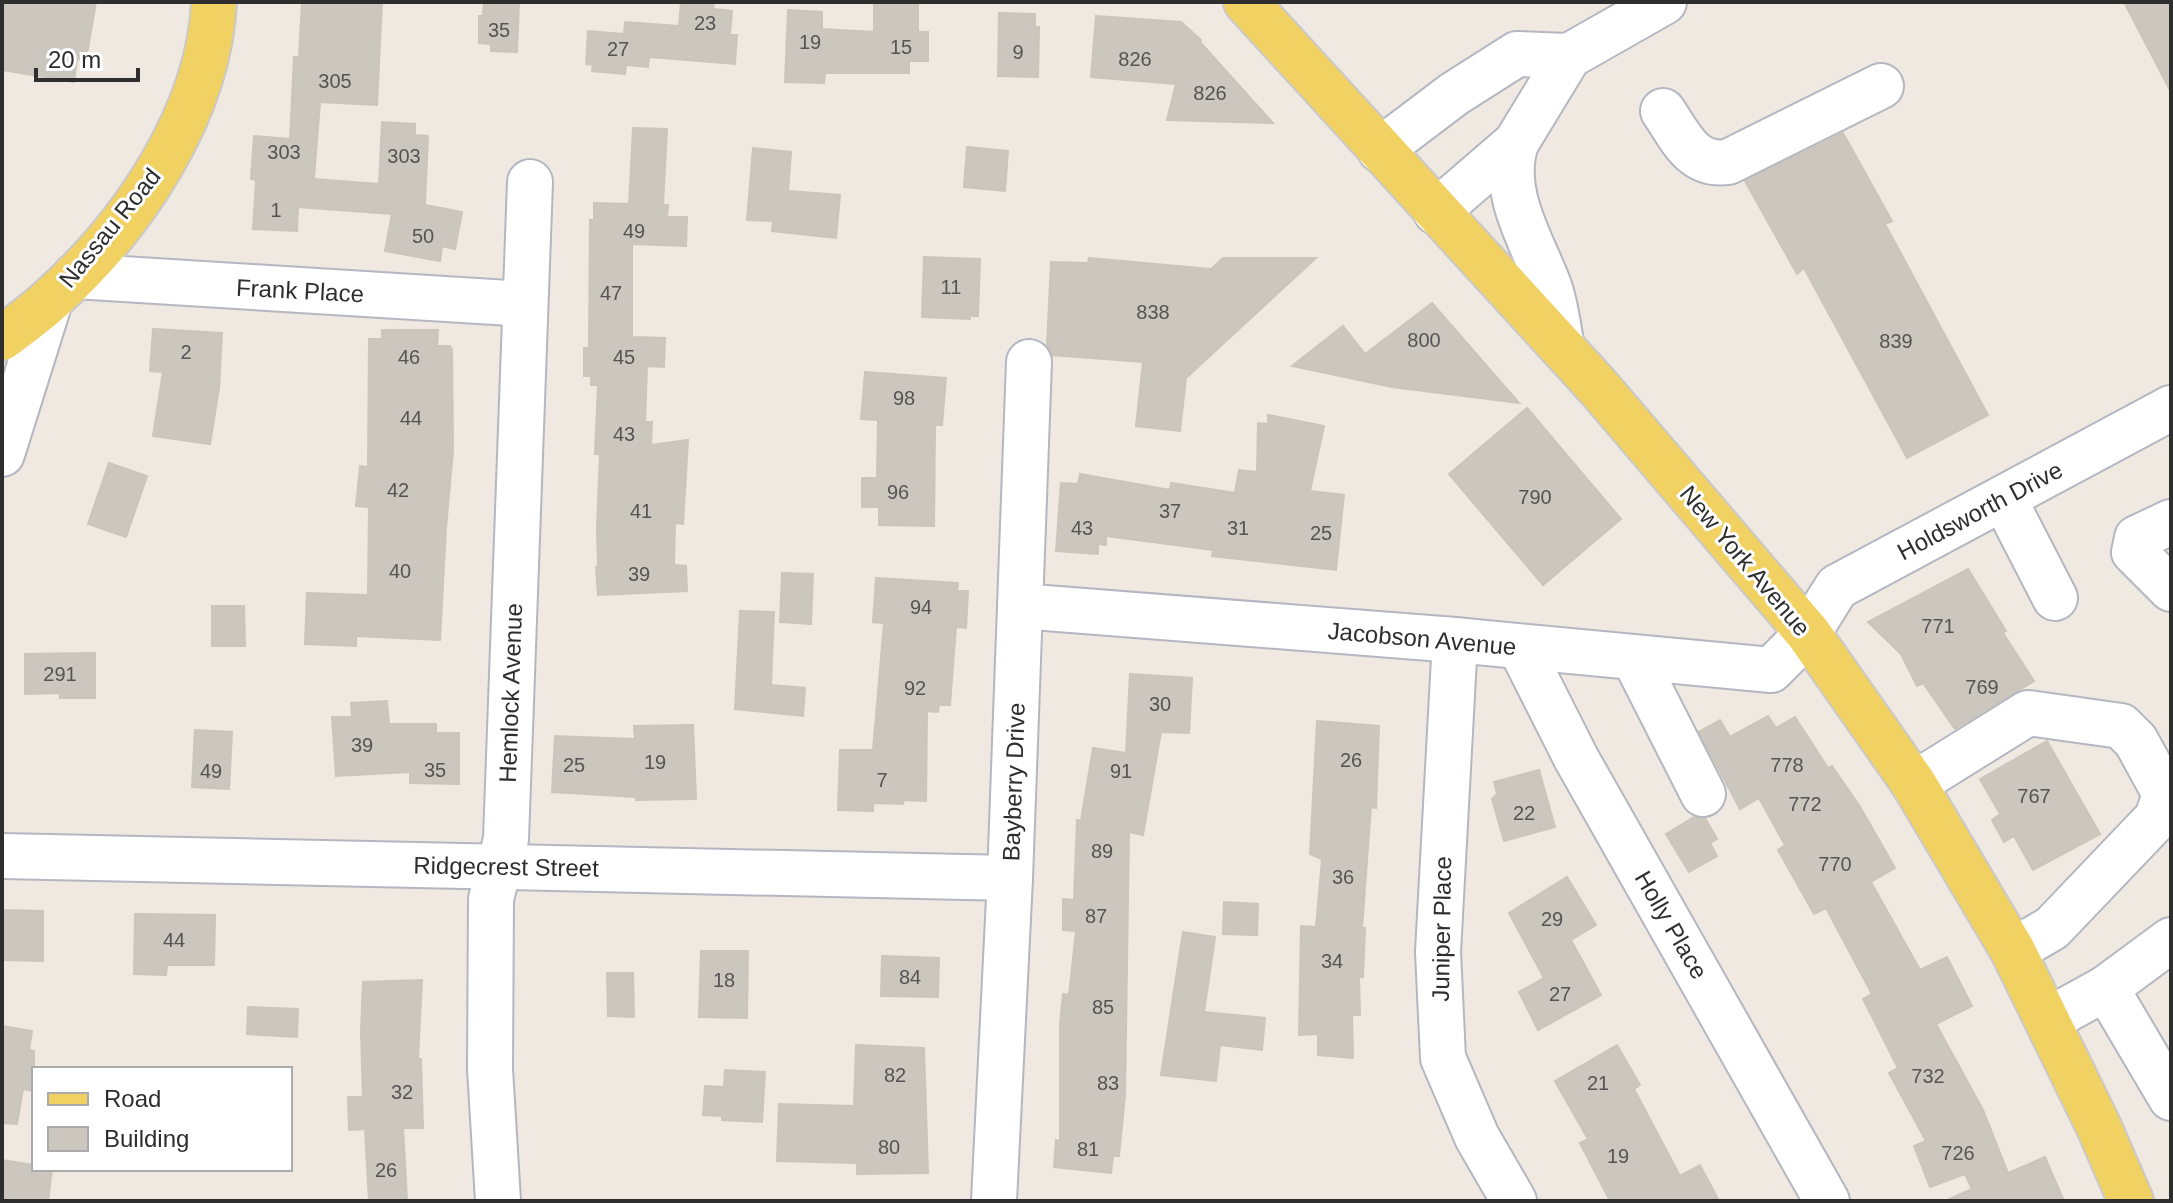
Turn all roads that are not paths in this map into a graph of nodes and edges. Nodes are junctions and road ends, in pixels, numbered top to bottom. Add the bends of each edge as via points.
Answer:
1 (214, 2) edge
2 (1246, 2) edge
3 (1664, 2) edge
4 (1569, 56) junction
5 (1881, 86) dead end
6 (1663, 111) dead end
7 (1516, 143) junction
8 (1380, 150) junction
9 (530, 182) dead end
10 (1436, 212) junction
11 (62, 288) junction
12 (525, 304) junction
13 (2, 338) edge
14 (1562, 347) junction
15 (1029, 362) dead end
16 (2171, 408) edge
17 (2, 454) edge
18 (2004, 499) junction
19 (2171, 522) edge
20 (2171, 589) edge
21 (2055, 598) dead end
22 (1020, 606) junction
23 (1808, 633) junction
24 (1455, 640) junction
25 (1520, 647) junction
26 (1634, 658) junction
27 (1914, 784) junction
28 (1703, 794) dead end
29 (2, 856) edge
30 (499, 867) junction
31 (1010, 878) junction
32 (2171, 940) edge
33 (2013, 951) junction
34 (2106, 988) junction
35 (2048, 1020) junction
36 (2171, 1098) edge
37 (498, 1201) edge
38 (994, 1201) edge
39 (1514, 1201) edge
40 (1827, 1201) edge
41 (2131, 1201) edge

1 - 11 main road, Nassau Road via 201,82 167,158 114,232
2 - 8 main road, New York Avenue
3 - 4 street
4 - 7 street
4 - 8 street via 1517,54
5 - 6 street via 1728,162 1713,164 1689,149
7 - 10 street
7 - 14 street via 1511,159 1516,196 1550,288
8 - 10 main road, New York Avenue
9 - 12 street, Hemlock Avenue
10 - 14 main road, New York Avenue
11 - 12 street, Frank Place
11 - 13 main road
11 - 17 street, Nassau Road
12 - 30 street, Hemlock Avenue via 506,839
14 - 23 main road, New York Avenue
15 - 22 street, Bayberry Drive
16 - 18 street, Holdsworth Drive
18 - 21 street
18 - 23 street, Holdsworth Drive via 1837,587
19 - 20 street via 2137,538 2134,552
22 - 24 street, Jacobson Avenue
22 - 31 street, Bayberry Drive
23 - 26 street, Jacobson Avenue via 1771,670
23 - 27 main road, New York Avenue
24 - 25 street, Jacobson Avenue
24 - 39 street, Juniper Place via 1438,952 1443,1058 1477,1137
25 - 26 street, Jacobson Avenue
25 - 40 street, Holly Place via 1576,758
26 - 28 street
27 - 33 main road, New York Avenue
27 - 33 street via 2028,713 2121,726 2136,741 2165,794 2157,818 2052,928
29 - 30 street, Ridgecrest Street
30 - 31 street, Ridgecrest Street
30 - 37 street, Hemlock Avenue via 491,899 490,1054
31 - 38 street, Bayberry Drive
32 - 34 street
33 - 35 main road, New York Avenue
34 - 35 street
34 - 36 street
35 - 41 main road, New York Avenue

